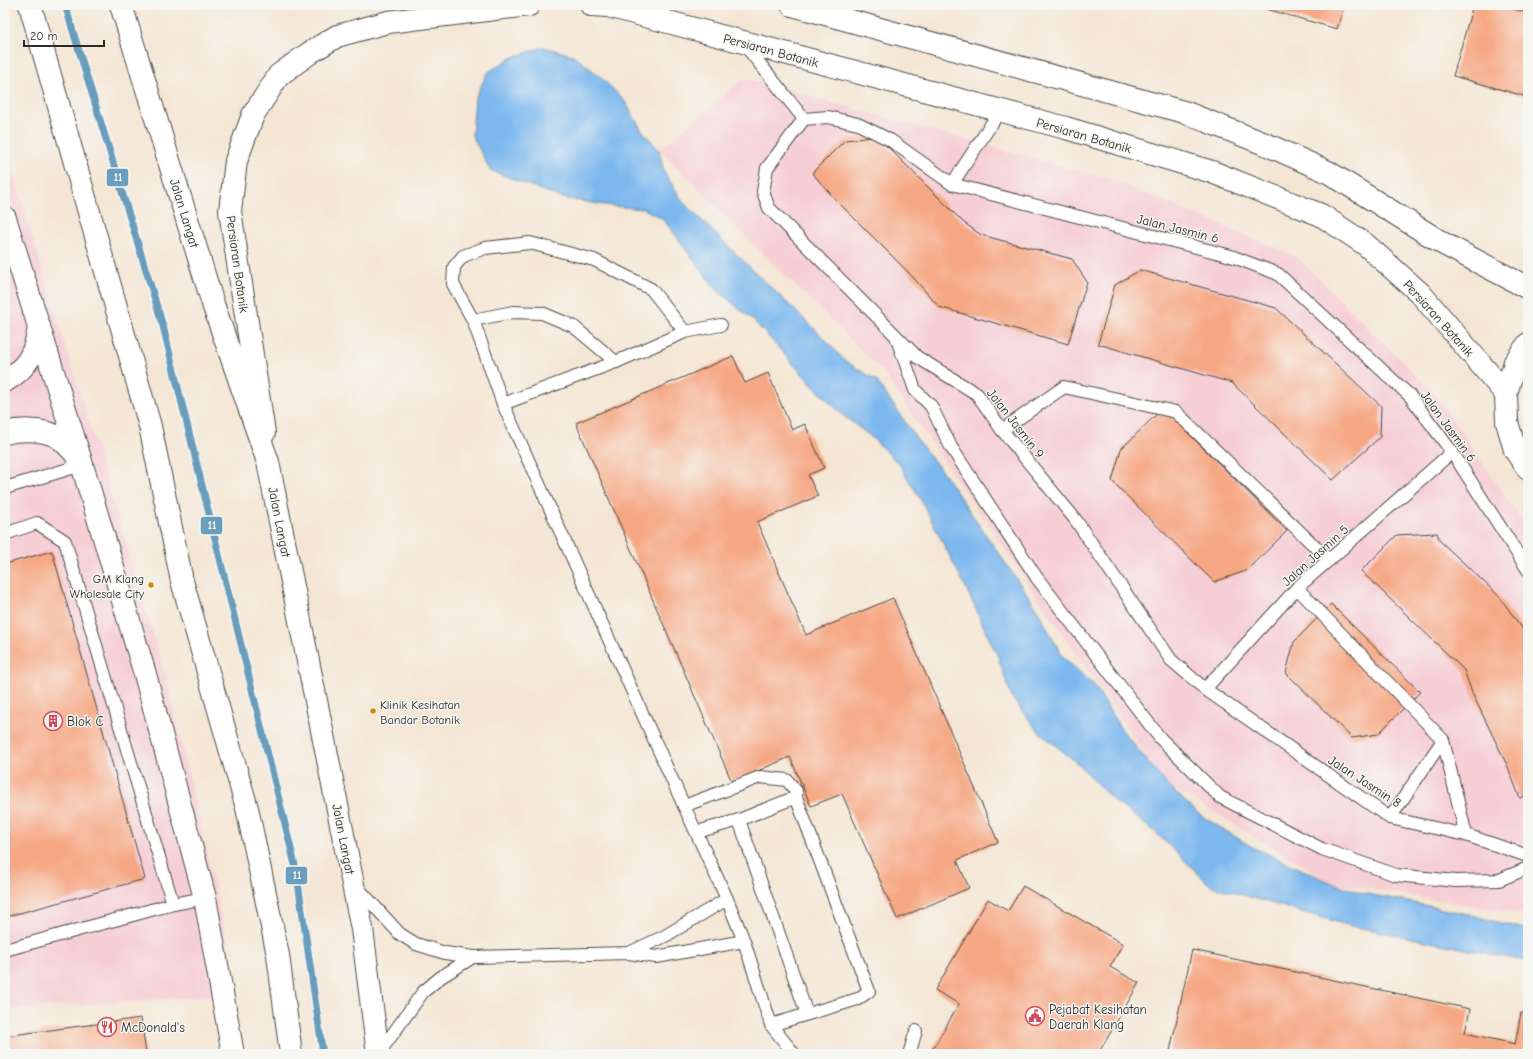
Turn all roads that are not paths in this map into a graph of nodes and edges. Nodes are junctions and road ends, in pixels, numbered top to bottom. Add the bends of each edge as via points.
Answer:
1 (30, 5) edge
2 (121, 5) edge
3 (528, 5) edge
4 (591, 5) edge
5 (792, 5) edge
6 (497, 7) edge
7 (742, 42) junction
8 (1000, 111) junction
9 (804, 119) junction
10 (952, 184) junction
11 (5, 218) edge
12 (1528, 288) edge
13 (473, 320) junction
14 (722, 325) dead end
15 (38, 326) junction
16 (685, 332) junction
17 (896, 336) junction
18 (1528, 344) edge
19 (616, 362) junction
20 (5, 381) edge
21 (1506, 394) junction
22 (503, 404) junction
23 (1002, 430) junction
24 (5, 433) edge
25 (1452, 452) junction
26 (81, 462) junction
27 (268, 462) junction
28 (1528, 469) edge
29 (5, 488) edge
30 (5, 534) edge
31 (1330, 560) junction
32 (1528, 570) edge
33 (1297, 588) junction
34 (1206, 688) junction
35 (1443, 740) junction
36 (796, 798) junction
37 (684, 806) junction
38 (1390, 818) junction
39 (739, 820) junction
40 (697, 832) junction
41 (1466, 835) junction
42 (1528, 856) edge
43 (1528, 868) edge
44 (353, 883) junction
45 (205, 898) junction
46 (727, 899) junction
47 (174, 904) junction
48 (744, 941) junction
49 (5, 950) edge
50 (629, 953) junction
51 (473, 957) junction
52 (807, 1014) junction
53 (771, 1025) junction
54 (916, 1031) dead end
55 (233, 1054) edge
56 (292, 1054) edge
57 (378, 1054) edge
58 (794, 1054) edge
59 (910, 1054) edge

1 - 56 main road via 150,426 182,581 247,808 278,955
2 - 27 main road, Jalan Langat via 214,307
3 - 6 main road, Persiaran Botanik
4 - 7 main road, Persiaran Botanik via 608,6
5 - 12 main road via 1184,112 1328,172 1444,244
6 - 27 main road, Persiaran Botanik via 388,22 337,36 279,75 253,115 236,161 230,211
7 - 8 main road, Persiaran Botanik
7 - 9 lane
8 - 10 lane
8 - 21 main road, Persiaran Botanik via 1212,172 1321,215 1365,244 1420,293
9 - 10 lane, Jalan Jasmin 6 via 828,117 858,124 890,140
9 - 17 lane, Jalan Jasmin 9 via 767,168 763,192 769,208
10 - 25 lane, Jalan Jasmin 6 via 1231,256 1278,274 1410,396
11 - 15 main road
13 - 16 lane via 453,284 454,267 463,256 485,248 530,243 594,260 651,289
13 - 19 lane via 513,312 542,313 573,326
13 - 22 lane
14 - 16 lane
15 - 20 main road via 37,342 30,357 21,370
15 - 26 main road
16 - 19 lane
17 - 23 lane, Jalan Jasmin 9 via 917,358 977,394
17 - 43 lane via 915,390 931,406 951,447 1037,578 1160,738 1220,797 1322,849 1396,875 1456,881 1499,880
18 - 21 main road via 1515,362
19 - 22 lane
21 - 28 main road via 1507,422 1515,450
22 - 37 lane
23 - 31 lane via 1064,387 1176,412
23 - 34 lane, Jalan Jasmin 9 via 1075,519 1171,660
24 - 26 main road via 16,430 35,431 55,436 67,444
25 - 31 lane, Jalan Jasmin 5
25 - 32 lane, Jalan Jasmin 6
26 - 29 lane
26 - 45 main road via 145,674
27 - 44 main road, Jalan Langat
30 - 47 lane via 37,524 65,541
31 - 33 lane, Jalan Jasmin 5
33 - 34 lane, Jalan Jasmin 5
33 - 35 lane
34 - 38 lane, Jalan Jasmin 8
35 - 38 lane
35 - 41 lane
36 - 37 lane via 796,791 787,780 760,777
36 - 39 lane
36 - 52 lane via 869,991 858,999
37 - 40 lane
38 - 41 lane, Jalan Jasmin 8
39 - 40 lane
39 - 52 lane
40 - 46 lane
41 - 42 lane, Jalan Jasmin 8
44 - 51 lane via 400,934 416,944 445,953
44 - 57 main road, Jalan Langat via 362,929
45 - 47 lane
45 - 55 main road
46 - 48 lane
46 - 50 lane via 665,936
47 - 49 lane
48 - 50 lane via 656,958
48 - 53 lane
50 - 51 lane
51 - 57 lane via 423,992
52 - 53 lane
53 - 58 lane
54 - 59 lane

